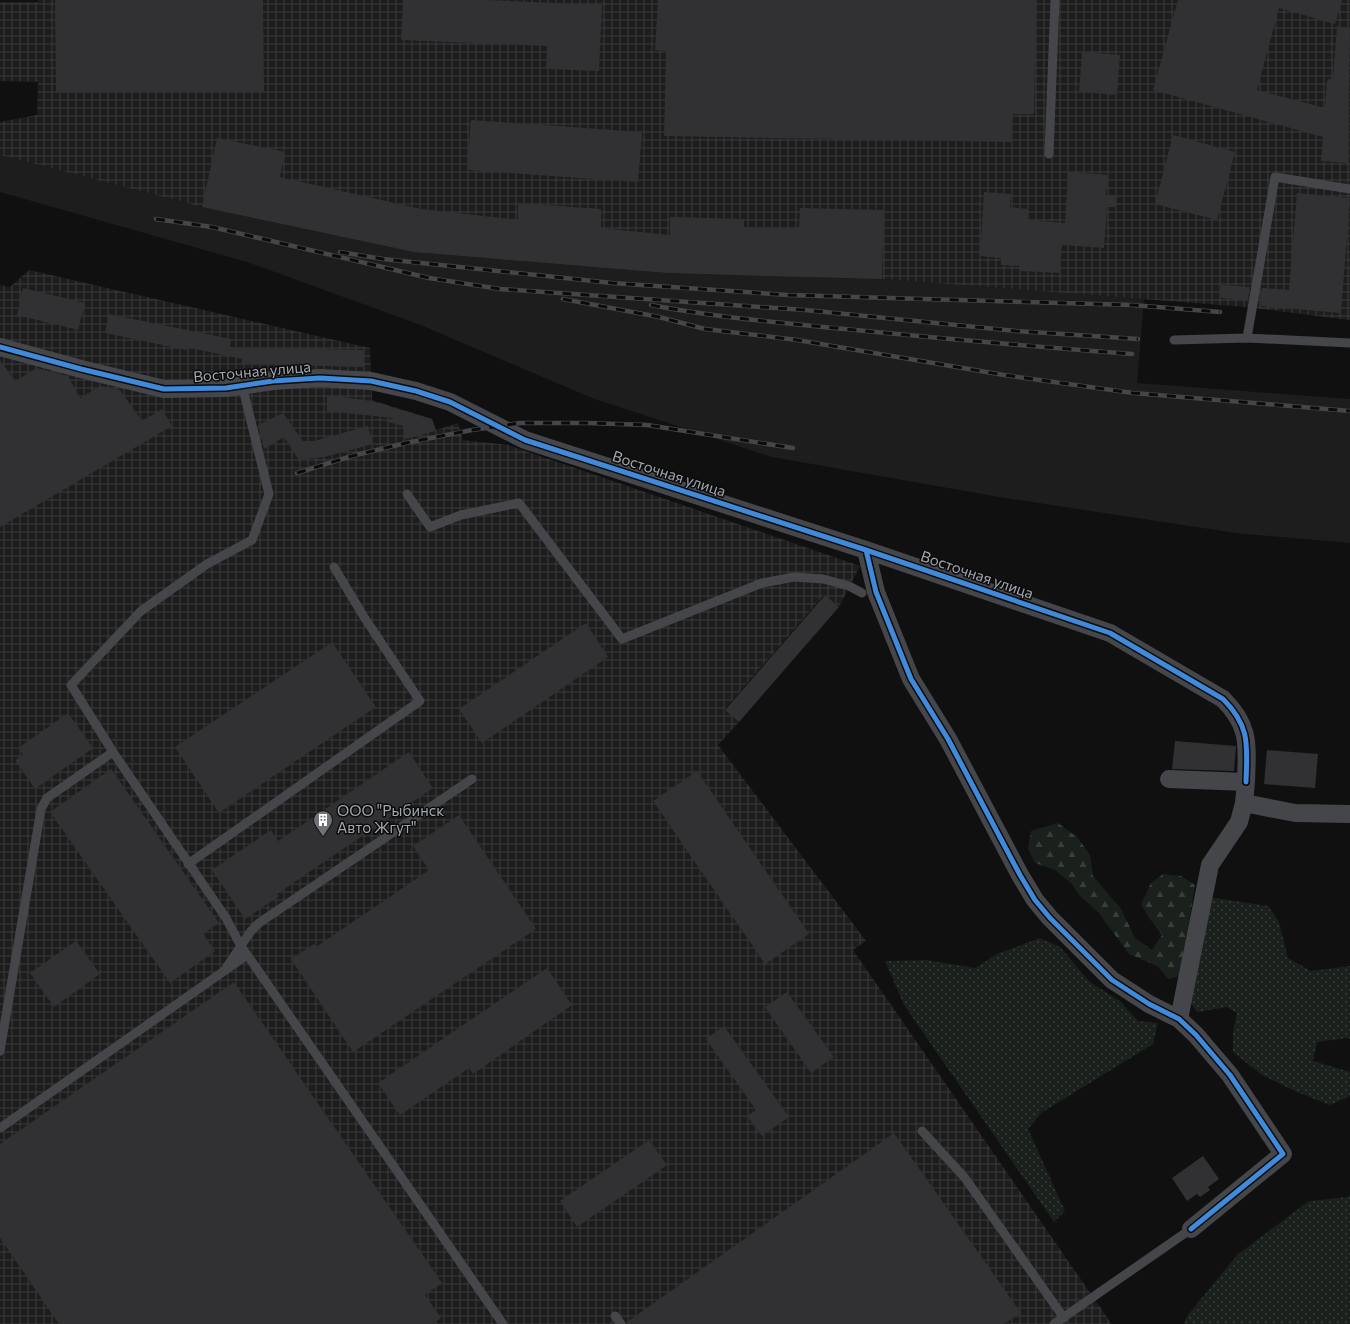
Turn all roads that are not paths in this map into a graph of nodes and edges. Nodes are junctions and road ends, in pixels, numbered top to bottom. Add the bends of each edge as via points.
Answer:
1 (1055, 0) edge
2 (1049, 154) dead end
3 (1350, 189) edge
4 (1247, 338) junction
5 (1174, 340) dead end
6 (1350, 343) edge
7 (0, 347) edge
8 (242, 385) junction
9 (407, 494) dead end
10 (866, 550) junction
11 (334, 567) dead end
12 (862, 593) dead end
13 (113, 752) junction
14 (472, 779) dead end
15 (1169, 779) dead end
16 (1246, 782) junction
17 (1244, 803) junction
18 (1350, 814) edge
19 (188, 864) junction
20 (241, 946) junction
21 (247, 954) junction
22 (224, 971) junction
23 (1179, 1019) junction
24 (0, 1051) edge
25 (0, 1128) edge
26 (922, 1131) dead end
27 (1191, 1228) joint
28 (615, 1316) dead end
29 (1064, 1318) junction
30 (503, 1324) edge
31 (621, 1324) edge
32 (1054, 1324) edge

1 - 2 lane
3 - 4 lane via 1275,177
4 - 5 lane
4 - 6 lane
7 - 8 street, Восточная улица via 164,389
8 - 10 street, Восточная улица via 320,378 371,381 416,391 450,402 525,440
8 - 13 lane via 269,494 252,540 207,564 141,611 71,685
9 - 12 lane via 430,527 461,515 518,503 622,639 762,583 794,577 823,579 849,586
10 - 16 street, Восточная улица via 1110,633 1223,699 1236,712 1243,728 1247,748
10 - 23 street via 876,592 911,679 948,739 1034,900 1112,980 1149,1004
11 - 19 lane via 420,701
13 - 19 lane via 169,832
13 - 24 lane via 47,798 41,809
14 - 20 lane via 259,923
15 - 16 street
16 - 17 street, Восточная улица
17 - 18 street via 1295,813
17 - 23 street, Восточная улица via 1239,822 1210,865
19 - 20 lane via 226,918
20 - 21 lane
20 - 22 lane
21 - 22 lane
21 - 30 lane
22 - 25 lane
23 - 27 street via 1230,1075 1283,1154
26 - 29 lane via 965,1178
27 - 29 lane
28 - 31 lane
29 - 32 lane

